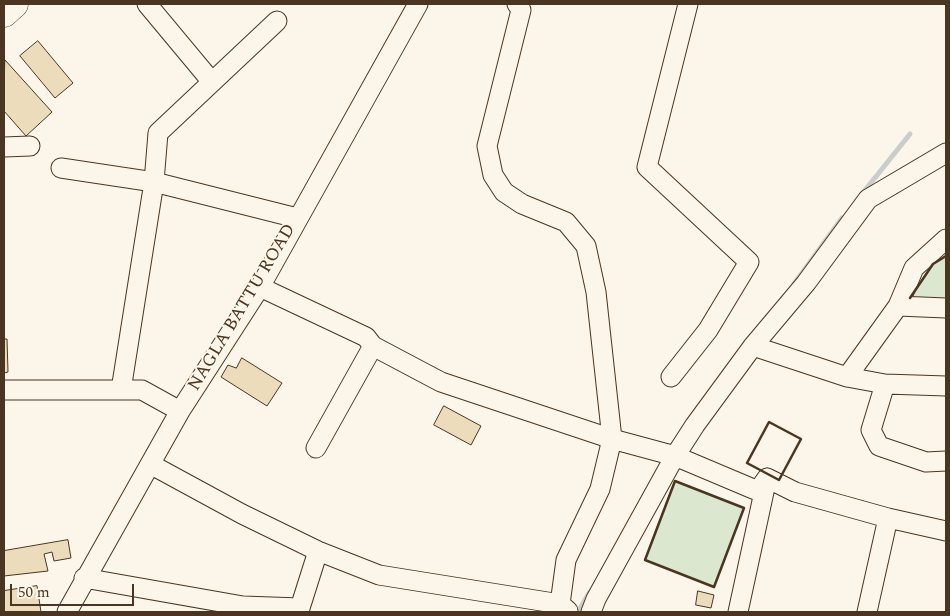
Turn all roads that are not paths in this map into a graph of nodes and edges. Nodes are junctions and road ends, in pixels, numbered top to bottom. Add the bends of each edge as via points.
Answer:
1 (14, 4) edge
2 (148, 4) edge
3 (418, 4) edge
4 (517, 4) edge
5 (688, 4) edge
6 (4, 13) edge
7 (277, 21) dead end
8 (212, 82) junction
9 (30, 146) dead end
10 (4, 147) edge
11 (946, 153) edge
12 (61, 168) dead end
13 (154, 182) junction
14 (297, 218) junction
15 (946, 239) edge
16 (260, 286) junction
17 (898, 306) junction
18 (946, 308) edge
19 (373, 346) junction
20 (753, 346) junction
21 (847, 376) junction
22 (671, 377) dead end
23 (885, 384) junction
24 (946, 386) edge
25 (4, 390) edge
26 (121, 390) junction
27 (180, 411) junction
28 (612, 439) junction
29 (316, 448) dead end
30 (670, 455) junction
31 (946, 461) edge
32 (150, 464) junction
33 (767, 478) junction
34 (888, 518) junction
35 (946, 531) edge
36 (318, 551) junction
37 (84, 578) junction
38 (565, 608) edge
39 (67, 612) edge
40 (591, 612) edge
41 (738, 612) edge
42 (868, 612) edge

1 - 6 highway
2 - 8 street
3 - 14 street, NAGLA BATTU ROAD
4 - 28 street via 521,10 487,146 493,175 504,192 522,204 566,222 586,246 596,292
5 - 22 street via 647,167 749,262 708,330
7 - 8 street
8 - 13 street via 158,133
9 - 10 street
11 - 20 street via 868,198 806,283
12 - 13 street
13 - 14 street
13 - 26 street
14 - 16 street, NAGLA BATTU ROAD
15 - 17 street via 914,268
16 - 19 street via 366,337
16 - 27 street, NAGLA BATTU ROAD
17 - 18 street
17 - 21 street
19 - 28 street via 440,382
19 - 29 street
20 - 21 street
20 - 30 street
21 - 23 street
23 - 24 street
23 - 31 street via 870,430 878,446 926,462
25 - 26 street
26 - 27 street via 142,390
27 - 32 street, NAGLA BATTU ROAD
28 - 30 street
28 - 38 street via 600,489 566,560
30 - 33 street via 758,491
30 - 40 street
32 - 36 street
32 - 37 street, NAGLA BATTU ROAD
33 - 34 street via 795,492
33 - 41 street
34 - 35 street
34 - 42 street
36 - 37 street via 300,608 243,606
36 - 38 street via 379,575
37 - 39 street, NAGLA BATTU ROAD

